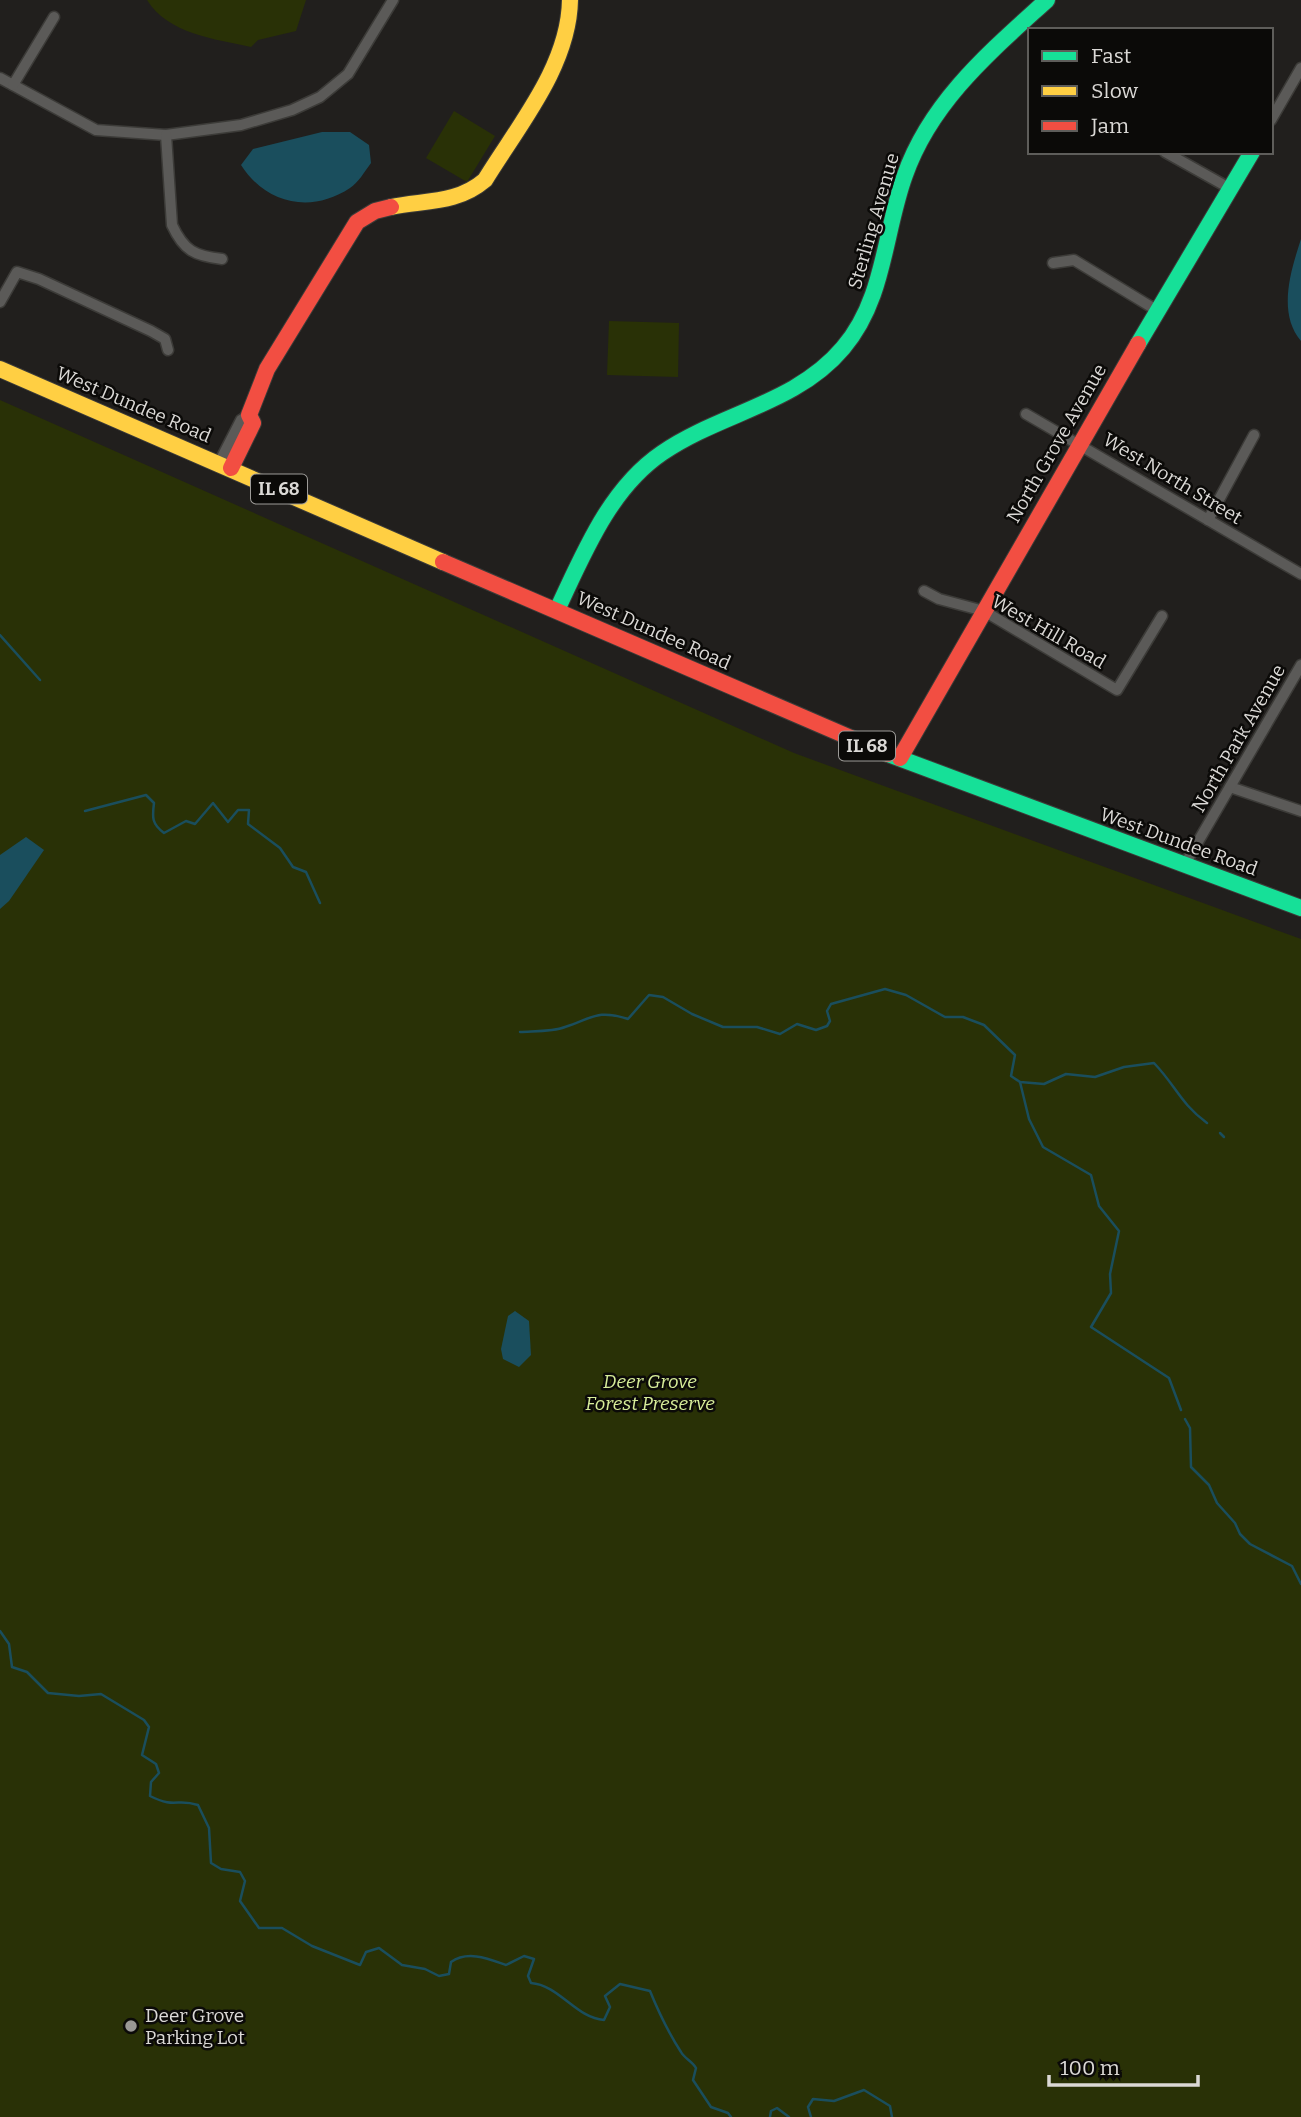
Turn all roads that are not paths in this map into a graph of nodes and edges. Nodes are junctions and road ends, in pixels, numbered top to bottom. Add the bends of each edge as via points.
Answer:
1 (393, 0) edge
2 (570, 0) edge
3 (1047, 0) edge
4 (54, 17) dead end
5 (1301, 68) edge
6 (0, 78) edge
7 (13, 85) junction
8 (1273, 117) edge
9 (166, 135) junction
10 (1169, 154) edge
11 (1251, 154) edge
12 (1231, 189) junction
13 (222, 259) dead end
14 (1053, 263) dead end
15 (0, 303) edge
16 (1158, 311) junction
17 (168, 349) dead end
18 (0, 369) edge
19 (1026, 414) dead end
20 (1254, 435) dead end
21 (1079, 443) junction
22 (225, 465) junction
23 (1208, 520) junction
24 (1301, 574) edge
25 (924, 591) dead end
26 (557, 610) junction
27 (984, 611) junction
28 (1161, 616) dead end
29 (1301, 665) edge
30 (900, 758) junction
31 (1230, 787) junction
32 (1301, 811) edge
33 (1185, 864) junction
34 (1301, 908) edge

1 - 9 street via 348,74 320,97 241,125
2 - 22 street via 562,48 485,180 474,192 454,199 379,209 357,222 267,369 250,415 253,424
3 - 26 street, Sterling Avenue via 941,104 905,174 873,299 844,347 812,378 661,454 627,487 598,527
4 - 7 street
5 - 8 street
6 - 7 street
7 - 9 street via 96,130
9 - 13 street via 172,225 191,253
10 - 12 street
11 - 12 street, North Grove Avenue
12 - 16 street, North Grove Avenue
14 - 16 street via 1074,260
15 - 17 street via 17,272 151,331 165,339
16 - 21 street, North Grove Avenue
18 - 22 street, West Dundee Road / IL 68
19 - 21 street, West North Street
20 - 23 street
21 - 23 street, West North Street
21 - 27 street, North Grove Avenue
22 - 26 street, West Dundee Road / IL 68
23 - 24 street, West North Street
25 - 27 street, West Hill Road via 939,600
26 - 30 street, West Dundee Road / IL 68
27 - 28 street, West Hill Road via 1117,690
27 - 30 street, North Grove Avenue
29 - 31 street, North Park Avenue
30 - 33 street, West Dundee Road / IL 68
31 - 32 street
31 - 33 street, North Park Avenue
33 - 34 street, West Dundee Road / IL 68

